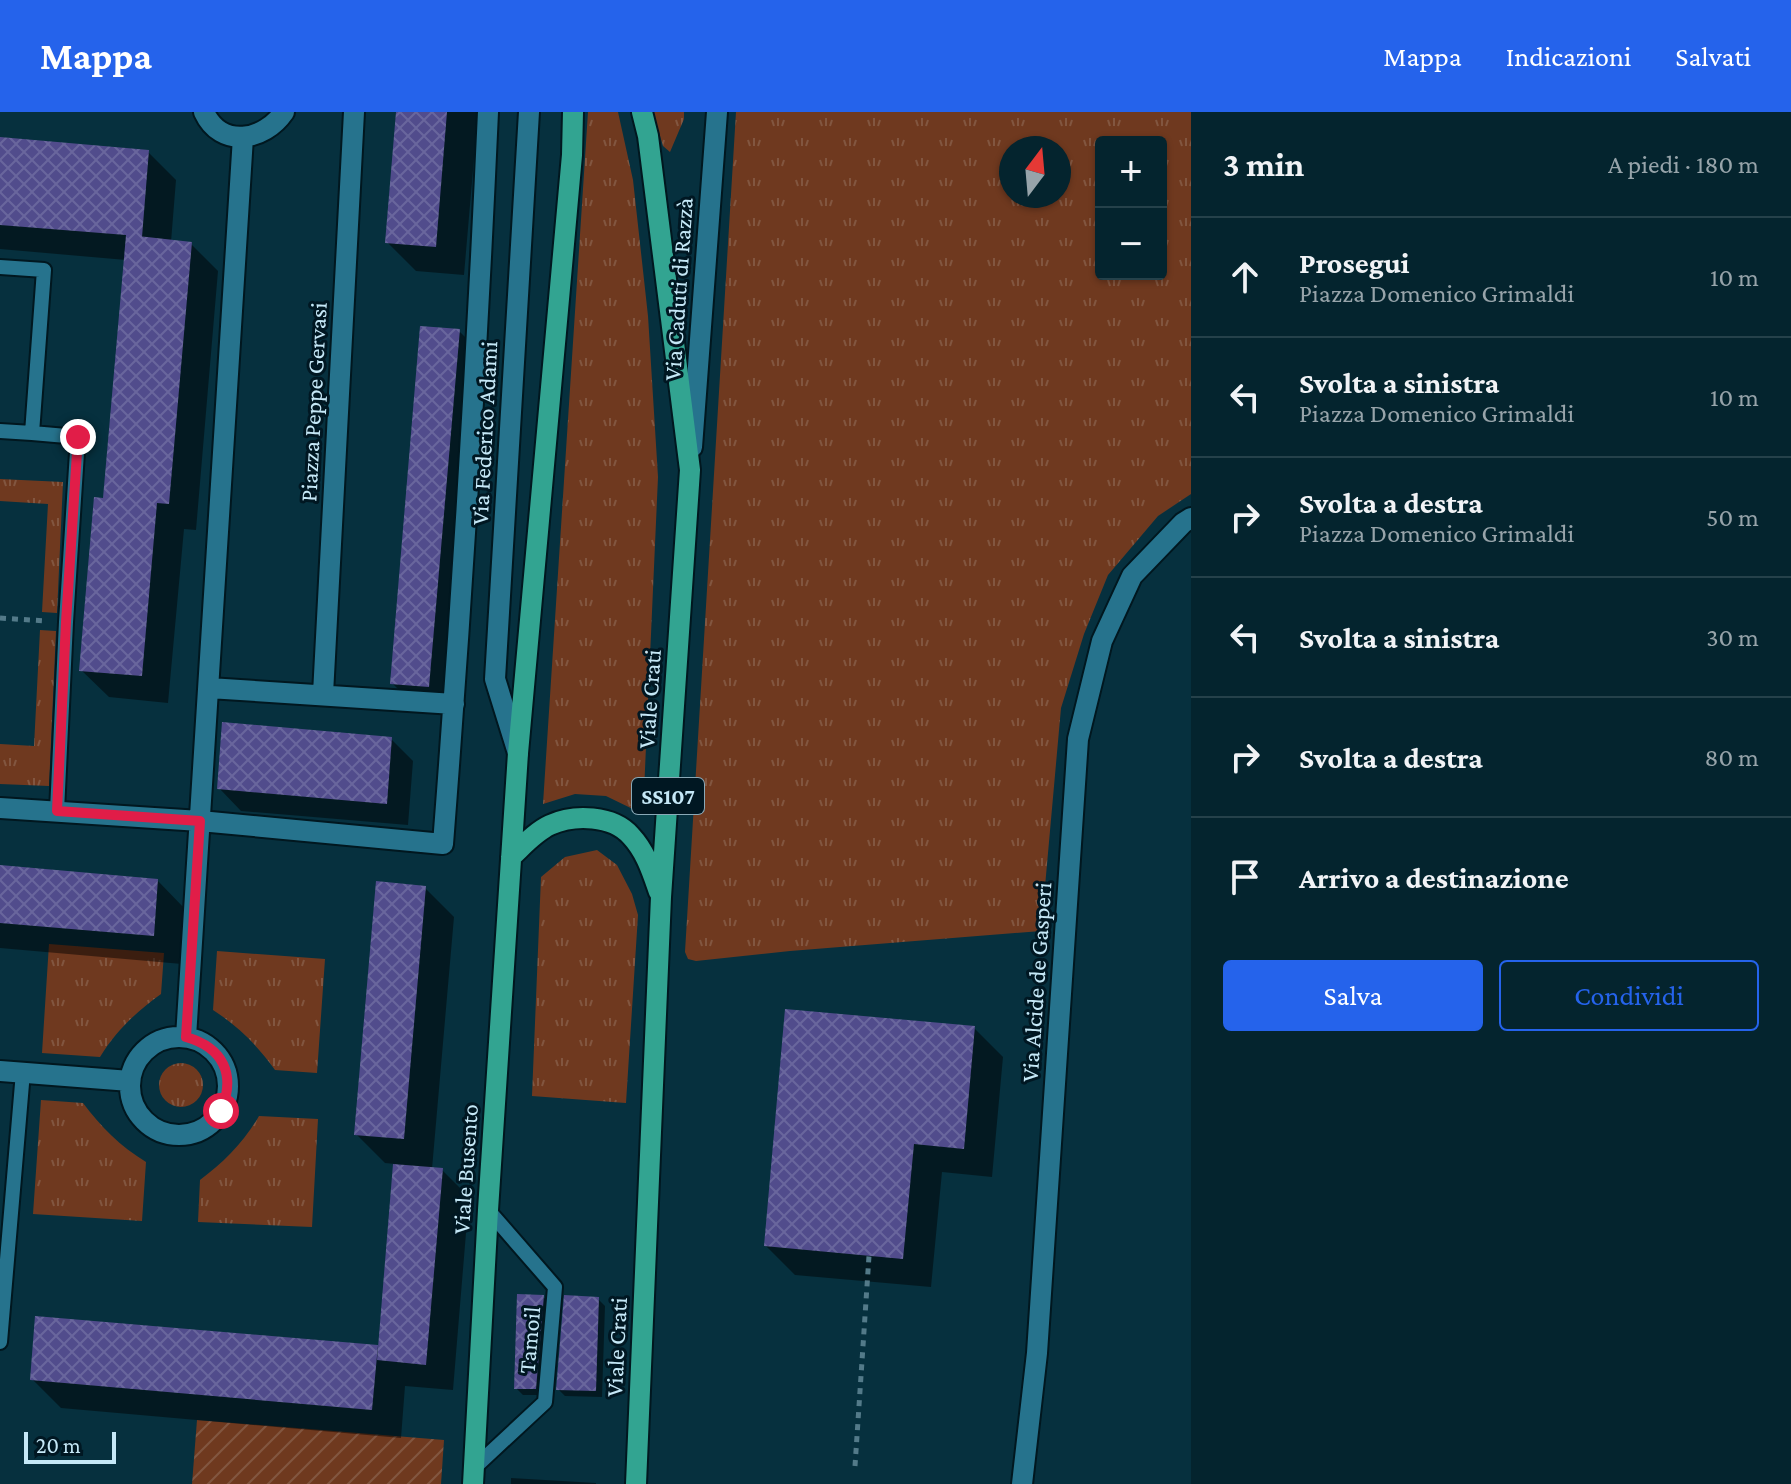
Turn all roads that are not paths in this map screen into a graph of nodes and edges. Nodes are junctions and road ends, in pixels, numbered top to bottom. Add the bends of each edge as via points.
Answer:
1 (204, 112) edge
2 (284, 112) edge
3 (354, 112) edge
4 (488, 112) edge
5 (529, 112) edge
6 (573, 112) edge
7 (642, 112) edge
8 (717, 112) edge
9 (243, 137) junction
10 (0, 267) edge
11 (0, 431) edge
12 (32, 433) junction
13 (690, 470) junction
14 (1191, 518) edge
15 (209, 688) junction
16 (323, 694) junction
17 (454, 704) junction
18 (518, 753) junction
19 (0, 808) edge
20 (57, 811) junction
21 (200, 821) junction
22 (511, 857) junction
23 (661, 897) junction
24 (186, 1037) junction
25 (0, 1071) edge
26 (23, 1072) junction
27 (130, 1081) junction
28 (488, 1210) junction
29 (0, 1342) edge
30 (474, 1476) edge
31 (636, 1484) edge
32 (1022, 1484) edge

1 - 9 street via 218,129
2 - 9 street via 262,133
3 - 16 street, Piazza Peppe Gervasi
4 - 17 street
5 - 18 street, Via Federico Adami via 495,679
6 - 18 main road, Via Federico Adami
7 - 13 main road, Viale Crati / SS107
8 - 13 street, Via Caduti di Razzà
9 - 15 street
10 - 12 lane via 44,270
11 - 12 lane
12 - 20 lane via 78,437
13 - 23 main road, Viale Crati / SS107
14 - 32 street, Via Alcide de Gasperi via 1132,576 1102,641 1078,739 1037,1353
15 - 16 street
15 - 21 street
16 - 17 street
17 - 21 street via 443,844
18 - 22 main road, Via Federico Adami
19 - 20 street
20 - 21 street
21 - 24 street
22 - 23 main road via 549,825 599,820 630,834
22 - 28 main road, Viale Busento
23 - 31 main road, Viale Crati / SS107
24 - 27 street via 155,1043 143,1052
24 - 27 street via 214,1050 228,1079 221,1111 210,1124 179,1135 162,1132 137,1111
25 - 26 street
26 - 27 street
26 - 29 lane
28 - 30 main road, Viale Busento
28 - 30 lane, Tamoil via 555,1287 545,1402

